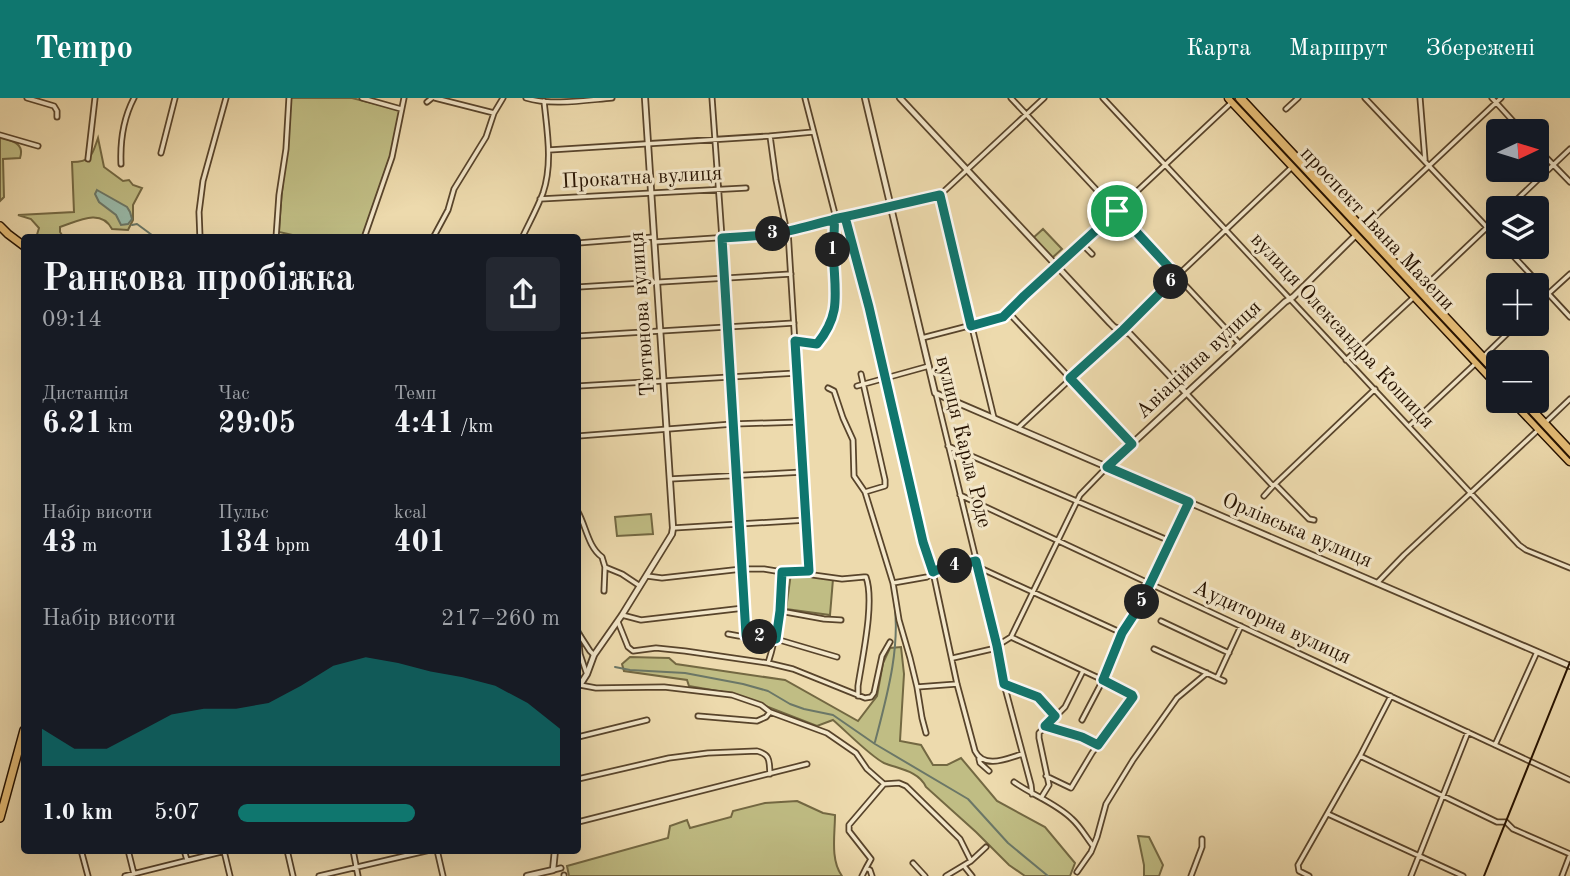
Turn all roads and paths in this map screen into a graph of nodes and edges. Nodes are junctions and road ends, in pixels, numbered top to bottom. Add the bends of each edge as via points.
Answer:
1 (27, 98) edge
2 (95, 98) edge
3 (134, 98) edge
4 (175, 98) edge
5 (226, 98) edge
6 (289, 98) edge
7 (362, 98) edge
8 (404, 98) edge
9 (433, 98) edge
10 (503, 98) edge
11 (526, 98) edge
12 (612, 98) edge
13 (645, 98) edge
14 (712, 98) edge
15 (805, 98) edge
16 (865, 98) edge
17 (900, 98) edge
18 (1011, 98) edge
19 (1044, 98) edge
20 (1102, 98) edge
21 (1298, 98) edge
22 (1365, 98) edge
23 (1420, 98) edge
24 (1492, 98) edge
25 (1501, 98) edge
26 (1235, 99) edge
27 (566, 100) edge
28 (544, 101) junction
29 (427, 102) dead end
30 (1496, 103) junction
31 (401, 109) junction
32 (1286, 109) dead end
33 (494, 113) junction
34 (1026, 114) junction
35 (57, 117) dead end
36 (1511, 119) edge
37 (813, 132) junction
38 (0, 135) edge
39 (770, 136) junction
40 (715, 140) junction
41 (649, 144) junction
42 (38, 145) dead end
43 (1570, 149) edge
44 (549, 150) junction
45 (161, 153) dead end
46 (88, 159) dead end
47 (1549, 160) edge
48 (121, 164) dead end
49 (1427, 164) junction
50 (1165, 165) junction
51 (1554, 165) junction
52 (1294, 166) junction
53 (968, 170) junction
54 (1570, 182) edge
55 (746, 188) dead end
56 (718, 189) junction
57 (651, 192) junction
58 (940, 195) junction
59 (1521, 196) edge
60 (541, 199) junction
61 (891, 206) junction
62 (1117, 211) junction
63 (845, 217) junction
64 (835, 219) junction
65 (0, 226) edge
66 (1486, 227) edge
67 (1226, 229) junction
68 (1486, 229) edge
69 (788, 231) junction
70 (1359, 231) junction
71 (200, 234) edge
72 (276, 234) edge
73 (365, 234) edge
74 (435, 234) edge
75 (524, 234) edge
76 (722, 238) junction
77 (654, 240) junction
78 (581, 243) edge
79 (1082, 243) junction
80 (21, 244) edge
81 (1092, 254) dead end
82 (1516, 259) edge
83 (1058, 267) junction
84 (1529, 273) edge
85 (790, 274) junction
86 (1570, 274) edge
87 (1177, 276) junction
88 (725, 278) junction
89 (657, 283) junction
90 (581, 287) edge
91 (1418, 293) junction
92 (1549, 294) joint
93 (1289, 298) junction
94 (1008, 312) junction
95 (1570, 317) edge
96 (794, 323) junction
97 (971, 326) junction
98 (727, 327) junction
99 (1123, 330) junction
100 (660, 331) junction
101 (581, 336) edge
102 (1505, 336) edge
103 (922, 338) junction
104 (795, 341) junction
105 (1240, 344) junction
106 (1346, 359) junction
107 (1480, 360) junction
108 (1486, 365) edge
109 (929, 366) junction
110 (1486, 368) edge
111 (797, 373) junction
112 (861, 374) dead end
113 (730, 377) junction
114 (886, 378) junction
115 (1070, 378) junction
116 (663, 381) junction
117 (863, 384) junction
118 (581, 386) edge
119 (857, 386) dead end
120 (828, 388) dead end
121 (1375, 390) junction
122 (935, 393) junction
123 (1186, 393) junction
124 (1570, 399) edge
125 (1527, 413) edge
126 (1532, 413) edge
127 (994, 418) junction
128 (800, 422) junction
129 (733, 424) junction
130 (1409, 426) junction
131 (1542, 426) junction
132 (1018, 428) junction
133 (666, 429) junction
134 (581, 436) edge
135 (1132, 444) junction
136 (948, 446) junction
137 (1570, 451) edge
138 (1570, 461) edge
139 (1107, 467) junction
140 (803, 472) junction
141 (736, 475) junction
142 (670, 479) junction
143 (1274, 485) junction
144 (865, 492) junction
145 (1470, 492) junction
146 (960, 495) junction
147 (1264, 496) dead end
148 (1077, 500) junction
149 (1189, 502) junction
150 (581, 519) edge
151 (807, 520) junction
152 (1314, 520) dead end
153 (739, 524) junction
154 (673, 528) junction
155 (1058, 540) junction
156 (1170, 541) junction
157 (976, 561) junction
158 (605, 567) junction
159 (978, 567) junction
160 (1570, 568) edge
161 (742, 569) junction
162 (809, 571) junction
163 (782, 572) junction
164 (933, 572) junction
165 (647, 576) junction
166 (893, 583) junction
167 (1150, 583) junction
168 (1377, 583) junction
169 (640, 586) junction
170 (604, 591) dead end
171 (1033, 592) junction
172 (744, 608) junction
173 (780, 611) junction
174 (622, 615) junction
175 (841, 620) dead end
176 (1161, 621) dead end
177 (618, 622) junction
178 (1241, 626) junction
179 (1122, 633) junction
180 (728, 634) dead end
181 (746, 635) junction
182 (581, 637) edge
183 (1011, 638) junction
184 (776, 639) junction
185 (890, 642) dead end
186 (997, 646) junction
187 (1154, 649) dead end
188 (1537, 652) junction
189 (1228, 653) junction
190 (594, 655) junction
191 (581, 657) edge
192 (837, 657) dead end
193 (952, 658) junction
194 (768, 663) junction
195 (1570, 666) edge
196 (1083, 671) junction
197 (1207, 673) junction
198 (587, 674) junction
199 (1217, 678) junction
200 (1103, 680) junction
201 (1224, 681) dead end
202 (581, 682) edge
203 (957, 684) junction
204 (1004, 684) junction
205 (581, 685) edge
206 (917, 687) junction
207 (858, 696) junction
208 (1391, 696) junction
209 (770, 712) junction
210 (698, 716) dead end
211 (1055, 716) junction
212 (647, 720) dead end
213 (1082, 720) dead end
214 (1045, 726) junction
215 (1468, 732) junction
216 (926, 733) dead end
217 (581, 736) edge
218 (21, 741) edge
219 (1098, 745) junction
220 (1495, 745) junction
221 (1022, 754) junction
222 (1360, 756) junction
223 (978, 757) junction
224 (807, 764) dead end
225 (989, 771) dead end
226 (770, 774) junction
227 (1046, 776) junction
228 (581, 778) edge
229 (1570, 779) edge
230 (1014, 782) dead end
231 (884, 784) junction
232 (1032, 794) junction
233 (1442, 796) junction
234 (1041, 798) junction
235 (1328, 814) junction
236 (0, 818) edge
237 (581, 821) edge
238 (1202, 839) dead end
239 (1093, 846) junction
240 (986, 847) dead end
241 (82, 854) edge
242 (129, 854) edge
243 (185, 854) edge
244 (213, 854) edge
245 (226, 854) edge
246 (289, 854) edge
247 (354, 854) edge
248 (413, 854) edge
249 (438, 854) edge
250 (555, 854) edge
251 (1570, 854) edge
252 (1419, 856) junction
253 (187, 860) junction
254 (971, 861) junction
255 (913, 863) dead end
256 (964, 866) junction
257 (356, 867) junction
258 (561, 868) dead end
259 (866, 868) junction
260 (553, 870) junction
261 (1077, 872) dead end
262 (136, 875) edge
263 (88, 876) edge
264 (125, 876) edge
265 (230, 876) edge
266 (293, 876) edge
267 (319, 876) edge
268 (358, 876) edge
269 (443, 876) edge
270 (527, 876) edge
271 (862, 876) edge
272 (872, 876) edge
273 (925, 876) edge
274 (946, 876) edge
275 (972, 876) edge
276 (1191, 876) edge
277 (1309, 876) edge
278 (1411, 876) edge
279 (1463, 876) edge
280 (1562, 876) edge

1 - 35 street via 54,106
2 - 46 street
3 - 48 street via 124,120
4 - 45 street
5 - 71 street via 204,181
6 - 72 street
7 - 31 street
8 - 31 street
9 - 29 street
9 - 33 street
10 - 33 street
11 - 28 street
12 - 27 street
13 - 41 street, Тютюнова вулиця
14 - 40 street
15 - 37 street
16 - 61 street, вулиця Карла Роде
17 - 53 street
18 - 34 street
19 - 34 street
20 - 50 street, вулиця Олександра Кошиця
21 - 32 street
22 - 49 street
23 - 49 street
24 - 30 street
25 - 30 street, Авіаційна вулиця
26 - 50 street
26 - 52 highway, проспект Івана Мазепи
26 - 70 highway, проспект Івана Мазепи
27 - 28 street
28 - 44 street
30 - 36 street
30 - 49 street, Авіаційна вулиця
31 - 73 street via 392,157
33 - 74 street
34 - 53 street
34 - 62 street
37 - 39 street
37 - 64 street
38 - 42 street
39 - 40 street
39 - 69 street
40 - 41 street
40 - 56 street
41 - 44 street
41 - 57 street, Тютюнова вулиця
43 - 51 street
44 - 60 street
47 - 51 street
49 - 66 street
49 - 70 street, Авіаційна вулиця
50 - 62 street
50 - 67 street, вулиця Олександра Кошиця
51 - 54 street
51 - 59 street
52 - 67 street
52 - 70 highway, проспект Івана Мазепи
53 - 58 street
53 - 83 street
55 - 56 street, Прокатна вулиця
56 - 57 street, Прокатна вулиця
56 - 76 street
57 - 60 street, Прокатна вулиця
57 - 77 street, Тютюнова вулиця
58 - 61 street
58 - 97 street
60 - 75 street
61 - 63 street
61 - 103 street, вулиця Карла Роде
62 - 79 street
62 - 87 street
63 - 64 street
63 - 114 street
64 - 69 street
64 - 104 street via 836,309 817,344
65 - 80 main road
67 - 87 street
67 - 93 street, вулиця Олександра Кошиця
68 - 91 street
69 - 76 street
69 - 85 street
70 - 91 highway, проспект Івана Мазепи
70 - 93 street, Авіаційна вулиця
76 - 77 street
76 - 88 street
77 - 78 street
77 - 89 street, Тютюнова вулиця
79 - 81 street
79 - 83 street
82 - 84 street
83 - 94 street
83 - 99 street via 1114,327
85 - 88 street
85 - 96 street
86 - 92 street
87 - 99 street
87 - 105 street
88 - 89 street
88 - 98 street
89 - 90 street
89 - 100 street, Тютюнова вулиця
91 - 106 street
91 - 107 highway, проспект Івана Мазепи
92 - 95 street
93 - 105 street, Авіаційна вулиця
93 - 106 street, вулиця Олександра Кошиця
94 - 97 street via 1001,319
94 - 115 street
96 - 98 street
96 - 104 street
97 - 103 street
97 - 127 street
98 - 100 street
98 - 113 street
99 - 115 street
99 - 123 street
100 - 101 street
100 - 116 street, Тютюнова вулиця
102 - 107 street
103 - 109 street, вулиця Карла Роде
104 - 111 street
105 - 123 street, Авіаційна вулиця
106 - 121 street, вулиця Олександра Кошиця
107 - 108 highway, проспект Івана Мазепи
107 - 110 highway, проспект Івана Мазепи
107 - 130 street
109 - 114 street
109 - 122 street, вулиця Карла Роде
111 - 113 street
111 - 128 street
112 - 117 street
113 - 116 street
113 - 129 street
114 - 117 street
114 - 164 street
115 - 132 street
115 - 135 street
116 - 118 street
116 - 133 street, Тютюнова вулиця
117 - 119 street
117 - 144 street via 886,480 885,486
120 - 144 street via 834,391 851,433 854,476
121 - 130 street, вулиця Олександра Кошиця
121 - 143 street
122 - 127 street, Орлівська вулиця
122 - 136 street, вулиця Карла Роде
123 - 135 street, Авіаційна вулиця
123 - 143 street
124 - 131 street
125 - 131 highway
126 - 131 highway
127 - 132 street, Орлівська вулиця
128 - 129 street
128 - 140 street
129 - 133 street
129 - 141 street
130 - 145 street, вулиця Олександра Кошиця
131 - 137 highway
131 - 138 highway
131 - 145 street
132 - 139 street, Орлівська вулиця
133 - 134 street
133 - 142 street, Тютюнова вулиця
135 - 139 street, Авіаційна вулиця
136 - 146 street, вулиця Карла Роде
136 - 148 street
139 - 148 street, Авіаційна вулиця
139 - 149 street, Орлівська вулиця
140 - 141 street
140 - 151 street
141 - 142 street
141 - 153 street
142 - 154 street, Тютюнова вулиця
143 - 147 street
143 - 152 street
144 - 166 street
145 - 160 street, вулиця Олександра Кошиця via 1519,545
145 - 168 street
146 - 155 street, Аудиторна вулиця
146 - 157 street, вулиця Карла Роде
148 - 155 street, Авіаційна вулиця
148 - 156 street
149 - 156 street
149 - 168 street, Орлівська вулиця
150 - 158 street
151 - 153 street
151 - 162 street
153 - 154 street
153 - 161 street
154 - 165 street
155 - 167 street, Аудиторна вулиця
155 - 171 street, Авіаційна вулиця
156 - 167 street
157 - 159 street, вулиця Карла Роде
157 - 164 street
158 - 169 street
158 - 170 street
159 - 171 street
159 - 186 street, вулиця Карла Роде
161 - 163 street
161 - 165 street
161 - 172 street
162 - 163 street
162 - 207 street via 842,579 864,577 868,582
163 - 173 street
164 - 166 street
164 - 193 street
165 - 169 street
166 - 206 street
167 - 178 street, Аудиторна вулиця
167 - 179 street
168 - 188 street, Орлівська вулиця
169 - 174 street
171 - 179 street
171 - 183 street, Авіаційна вулиця
172 - 174 street via 641,620
172 - 181 street
173 - 175 street
173 - 184 street
174 - 177 street
176 - 189 street
177 - 190 street
177 - 194 street via 633,651 656,648
178 - 189 street
178 - 208 street, Аудиторна вулиця
179 - 200 street
180 - 181 street
181 - 184 street
182 - 190 street
183 - 186 street
183 - 196 street
184 - 192 street
184 - 194 street
185 - 207 street via 874,693 868,698
186 - 193 street
186 - 204 street, вулиця Карла Роде
187 - 197 street
188 - 195 street, Орлівська вулиця
188 - 220 street
189 - 199 street
190 - 198 street
191 - 198 street
193 - 203 street
194 - 207 street
196 - 200 street
196 - 211 street via 1065,708
197 - 199 street
197 - 239 street via 1177,698 1133,760 1106,804
198 - 202 street
199 - 201 street
200 - 213 street
200 - 219 street via 1133,696
203 - 206 street
203 - 223 street
204 - 211 street via 1038,697
204 - 221 street, вулиця Карла Роде
205 - 209 street via 664,687 732,695
206 - 216 street
208 - 215 street, Аудиторна вулиця
208 - 222 street
209 - 210 street via 757,721
209 - 231 street via 827,733 856,753
211 - 214 street
212 - 217 street
214 - 219 street
214 - 227 street via 1039,738
215 - 220 street, Аудиторна вулиця
215 - 233 street
218 - 236 main road
219 - 227 street via 1071,788
220 - 229 street, Аудиторна вулиця
221 - 223 street via 992,762
221 - 232 street, вулиця Карла Роде
222 - 233 street
222 - 235 street
223 - 225 street
224 - 226 street
226 - 228 street via 768,756 757,751 669,758
226 - 237 street
227 - 234 street via 1049,785
230 - 232 street
231 - 254 street via 906,786 960,839
231 - 259 street via 849,825 871,859
232 - 234 street
233 - 251 street
233 - 252 street
234 - 239 street via 1072,819
235 - 252 street
235 - 277 street via 1298,865 1299,871
238 - 276 street
239 - 261 street
240 - 254 street
241 - 263 street
242 - 262 street
243 - 253 street
244 - 253 street
245 - 265 street
246 - 266 street
247 - 257 street
248 - 257 street
249 - 269 street
250 - 260 street
251 - 280 street
252 - 278 street
252 - 279 street
253 - 262 street
254 - 256 street
255 - 273 street
256 - 274 street
256 - 275 street
257 - 267 street
257 - 268 street
258 - 260 street
259 - 271 street
259 - 272 street
260 - 270 street
262 - 264 street

